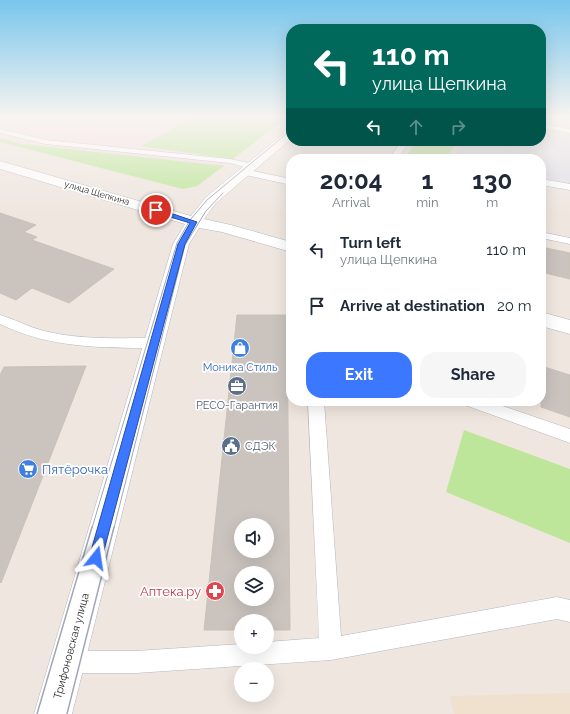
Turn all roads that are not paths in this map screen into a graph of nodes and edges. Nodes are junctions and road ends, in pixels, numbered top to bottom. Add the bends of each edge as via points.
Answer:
1 (118, 149) edge
2 (272, 149) edge
3 (0, 165) edge
4 (248, 169) junction
5 (286, 180) edge
6 (546, 183) edge
7 (570, 187) edge
8 (194, 222) junction
9 (546, 236) edge
10 (570, 241) edge
11 (286, 246) edge
12 (0, 319) edge
13 (546, 320) edge
14 (570, 327) edge
15 (155, 343) junction
16 (316, 406) edge
17 (484, 406) edge
18 (570, 436) edge
19 (570, 611) edge
20 (331, 649) junction
21 (67, 662) junction
22 (53, 714) edge

1 - 4 lane via 222,160
2 - 4 street, Трифоновская улица
3 - 8 street, улица Щепкина
4 - 5 lane
4 - 8 street, Трифоновская улица via 211,200
6 - 7 lane
8 - 11 street, улица Щепкина
8 - 15 street, Трифоновская улица via 181,244
9 - 10 lane
12 - 15 lane via 31,332 69,340
13 - 14 street
15 - 21 street, Трифоновская улица
16 - 20 lane
17 - 18 lane
19 - 20 lane via 558,608
20 - 21 lane via 136,662
21 - 22 street, Трифоновская улица

